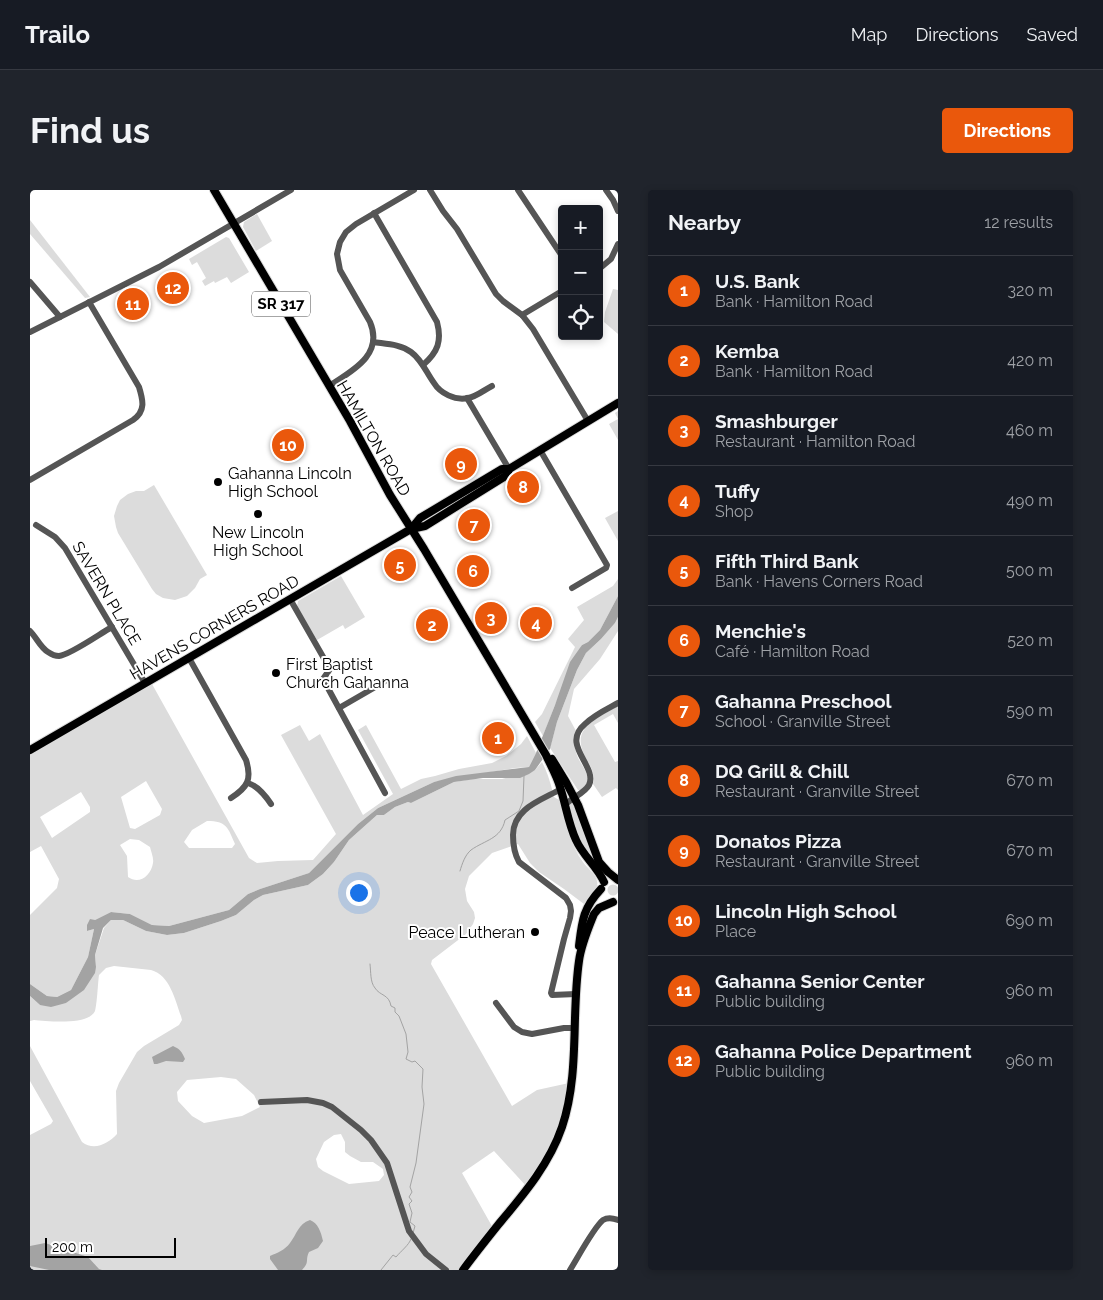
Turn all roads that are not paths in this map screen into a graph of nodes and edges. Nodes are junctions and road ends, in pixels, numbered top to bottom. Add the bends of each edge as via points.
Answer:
1 (214, 190) edge
2 (291, 190) edge
3 (414, 190) edge
4 (430, 190) edge
5 (518, 190) edge
6 (606, 190) edge
7 (618, 211) edge
8 (374, 213) junction
9 (233, 223) junction
10 (618, 244) edge
11 (558, 250) edge
12 (603, 265) edge
13 (30, 282) edge
14 (558, 293) edge
15 (89, 302) junction
16 (522, 315) junction
17 (60, 317) junction
18 (30, 332) edge
19 (373, 342) junction
20 (423, 365) junction
21 (328, 386) junction
22 (492, 386) dead end
23 (467, 398) junction
24 (618, 403) edge
25 (588, 421) junction
26 (540, 450) junction
27 (509, 469) junction
28 (30, 480) edge
29 (36, 525) dead end
30 (411, 528) junction
31 (572, 588) dead end
32 (290, 599) junction
33 (112, 627) junction
34 (30, 631) edge
35 (189, 658) junction
36 (384, 682) dead end
37 (145, 683) junction
38 (618, 702) edge
39 (338, 708) junction
40 (30, 750) edge
41 (554, 767) junction
42 (248, 783) junction
43 (561, 789) junction
44 (385, 793) dead end
45 (574, 797) junction
46 (231, 798) dead end
47 (271, 804) dead end
48 (565, 807) junction
49 (618, 879) edge
50 (602, 886) junction
51 (614, 902) edge
52 (579, 959) junction
53 (576, 994) junction
54 (496, 1003) dead end
55 (575, 1028) junction
56 (261, 1102) dead end
57 (618, 1220) edge
58 (446, 1270) edge
59 (463, 1270) edge
60 (570, 1270) edge

1 - 9 main road, HAMILTON ROAD / SR 317
2 - 9 street
3 - 8 street
4 - 16 street via 496,294
5 - 11 street
6 - 7 street
8 - 19 street via 346,232 337,254 340,270 372,326
8 - 20 street via 437,322 438,344 434,354
9 - 15 street via 159,267
9 - 21 main road, HAMILTON ROAD / SR 317
10 - 12 street
13 - 17 street
14 - 16 street
15 - 17 street
15 - 28 street via 139,387 143,408 137,418
16 - 25 street
17 - 18 street
19 - 20 street via 403,347
19 - 21 street via 365,360
20 - 23 street via 442,392 452,397
21 - 30 main road, HAMILTON ROAD / SR 317
22 - 23 street
23 - 27 street
24 - 25 main road, HAVENS CORNERS ROAD
25 - 26 main road, HAVENS CORNERS ROAD
26 - 27 main road, HAVENS CORNERS ROAD
26 - 31 street via 607,565
27 - 30 main road, HAVENS CORNERS ROAD via 502,469 420,518
29 - 33 street, SAVERN PLACE via 66,548
30 - 32 main road, HAVENS CORNERS ROAD
30 - 41 main road, HAMILTON ROAD
32 - 35 main road, HAVENS CORNERS ROAD
32 - 39 street via 330,669 323,678
33 - 34 street via 60,656 43,649
33 - 37 street, SAVERN PLACE
35 - 37 main road, HAVENS CORNERS ROAD
35 - 42 street via 246,760
36 - 39 street
37 - 40 main road, HAVENS CORNERS ROAD
38 - 45 street via 584,724 578,732 577,746 589,771 590,782 583,792
39 - 44 street
41 - 43 main road, HAMILTON ROAD
41 - 45 main road, HAMILTON ROAD
42 - 46 street
42 - 47 street via 264,794
43 - 48 main road, HAMILTON ROAD
43 - 53 street via 528,806 520,814 513,832 513,844 519,862 570,904 570,918 551,993
45 - 48 street
45 - 49 main road, HAMILTON ROAD via 599,862
48 - 50 main road, HAMILTON ROAD via 574,840
49 - 50 main road via 609,879
50 - 51 main road, HAMILTON ROAD via 602,895
50 - 52 main road via 585,911
51 - 52 main road via 596,910
52 - 53 main road
53 - 55 main road
54 - 55 street via 514,1027 522,1032 532,1034
55 - 59 main road via 572,1082 555,1145 527,1190
56 - 58 street via 307,1100 323,1103 332,1106 361,1130 387,1163 409,1231 426,1254
57 - 60 street via 603,1220

